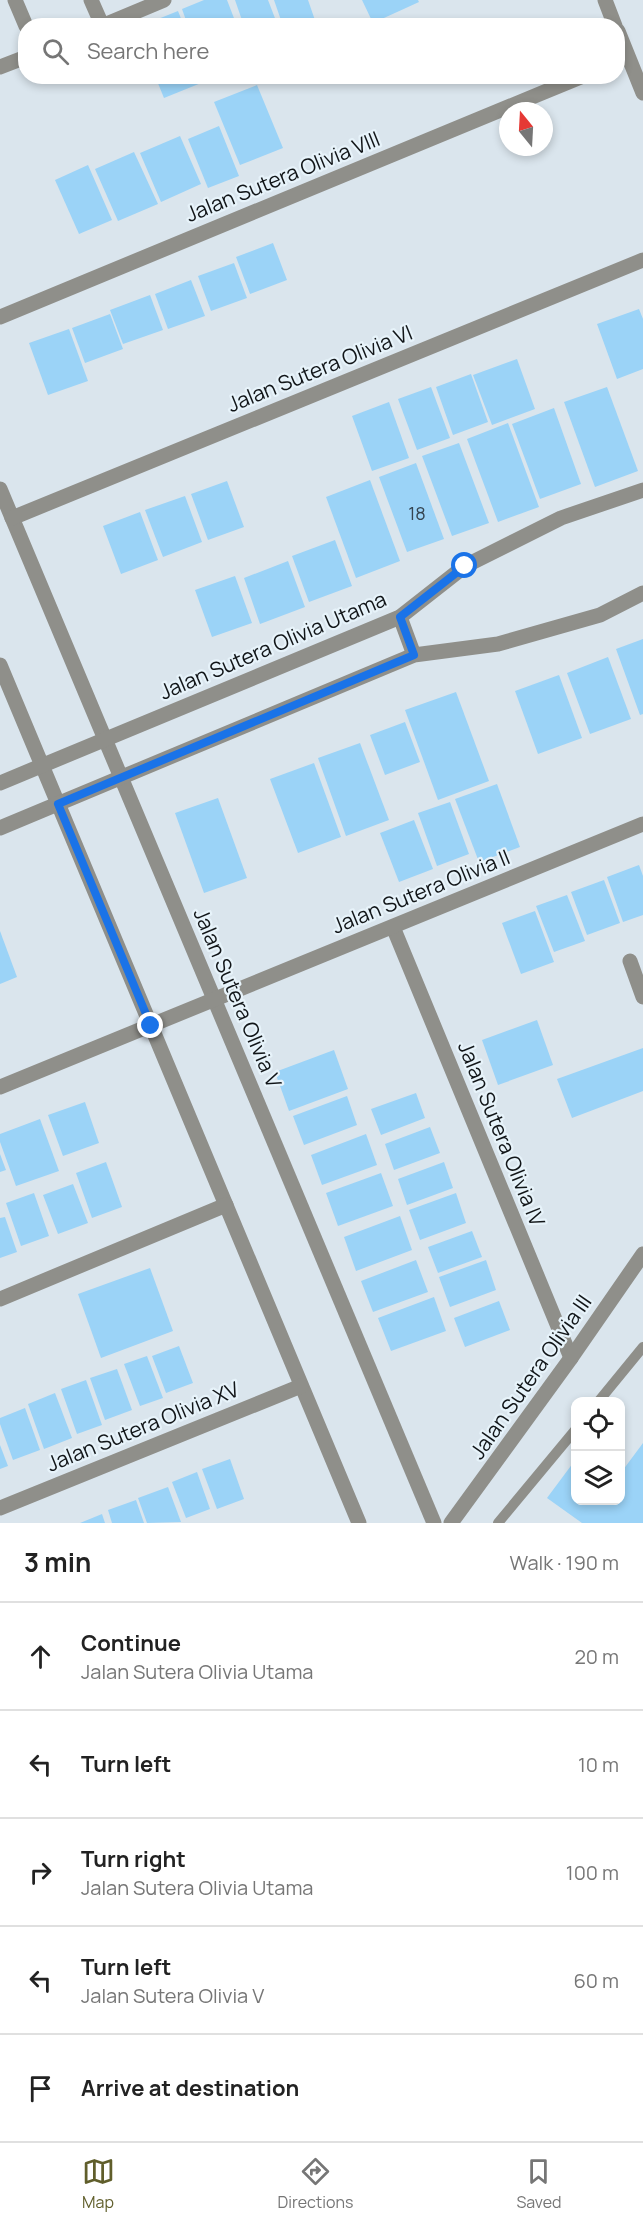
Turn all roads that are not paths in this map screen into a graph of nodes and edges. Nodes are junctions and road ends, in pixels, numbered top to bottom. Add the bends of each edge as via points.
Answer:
1 (15, 0) edge
2 (92, 0) edge
3 (164, 0) edge
4 (605, 0) edge
5 (23, 18) edge
6 (99, 18) edge
7 (119, 18) edge
8 (612, 18) edge
9 (18, 60) edge
10 (625, 63) edge
11 (0, 67) edge
12 (564, 84) edge
13 (643, 93) edge
14 (643, 260) edge
15 (0, 316) edge
16 (0, 489) edge
17 (643, 490) edge
18 (12, 518) junction
19 (643, 593) edge
20 (400, 617) junction
21 (414, 655) junction
22 (0, 665) edge
23 (104, 740) junction
24 (41, 766) junction
25 (121, 777) junction
26 (0, 783) edge
27 (58, 804) junction
28 (643, 824) edge
29 (0, 828) edge
30 (393, 927) junction
31 (630, 961) dead end
32 (643, 997) edge
33 (214, 999) junction
34 (151, 1026) junction
35 (0, 1087) edge
36 (226, 1205) junction
37 (643, 1254) edge
38 (0, 1299) edge
39 (643, 1347) edge
40 (571, 1358) junction
41 (301, 1386) junction
42 (601, 1397) edge
43 (571, 1435) edge
44 (0, 1508) edge
45 (359, 1523) edge
46 (434, 1523) edge
47 (451, 1523) edge
48 (498, 1523) edge

1 - 5 street
2 - 6 street
3 - 7 street
4 - 8 street
9 - 11 street
10 - 13 street
12 - 15 street, Jalan Sutera Olivia VIII
14 - 18 street, Jalan Sutera Olivia VI
16 - 18 street, Jalan Sutera Olivia V
17 - 20 street, Jalan Sutera Olivia Utama via 561,518 465,566
18 - 23 street, Jalan Sutera Olivia V
19 - 21 street via 600,615 498,644
20 - 21 street
20 - 23 street, Jalan Sutera Olivia Utama
21 - 25 street
22 - 24 street
23 - 24 street, Jalan Sutera Olivia Utama
23 - 25 street, Jalan Sutera Olivia V
24 - 26 street, Jalan Sutera Olivia Utama
24 - 27 street
25 - 27 street
25 - 33 street, Jalan Sutera Olivia V
27 - 29 street
27 - 34 street
28 - 30 street, Jalan Sutera Olivia II
30 - 33 street, Jalan Sutera Olivia II
30 - 40 street, Jalan Sutera Olivia IV
31 - 32 street
33 - 34 street, Jalan Sutera Olivia II
33 - 46 street, Jalan Sutera Olivia V
34 - 35 street, Jalan Sutera Olivia II
34 - 36 street
36 - 38 street
36 - 41 street
37 - 40 street, Jalan Sutera Olivia III
39 - 42 lane
40 - 47 street, Jalan Sutera Olivia III
41 - 44 street, Jalan Sutera Olivia XV
41 - 45 street
43 - 48 lane

